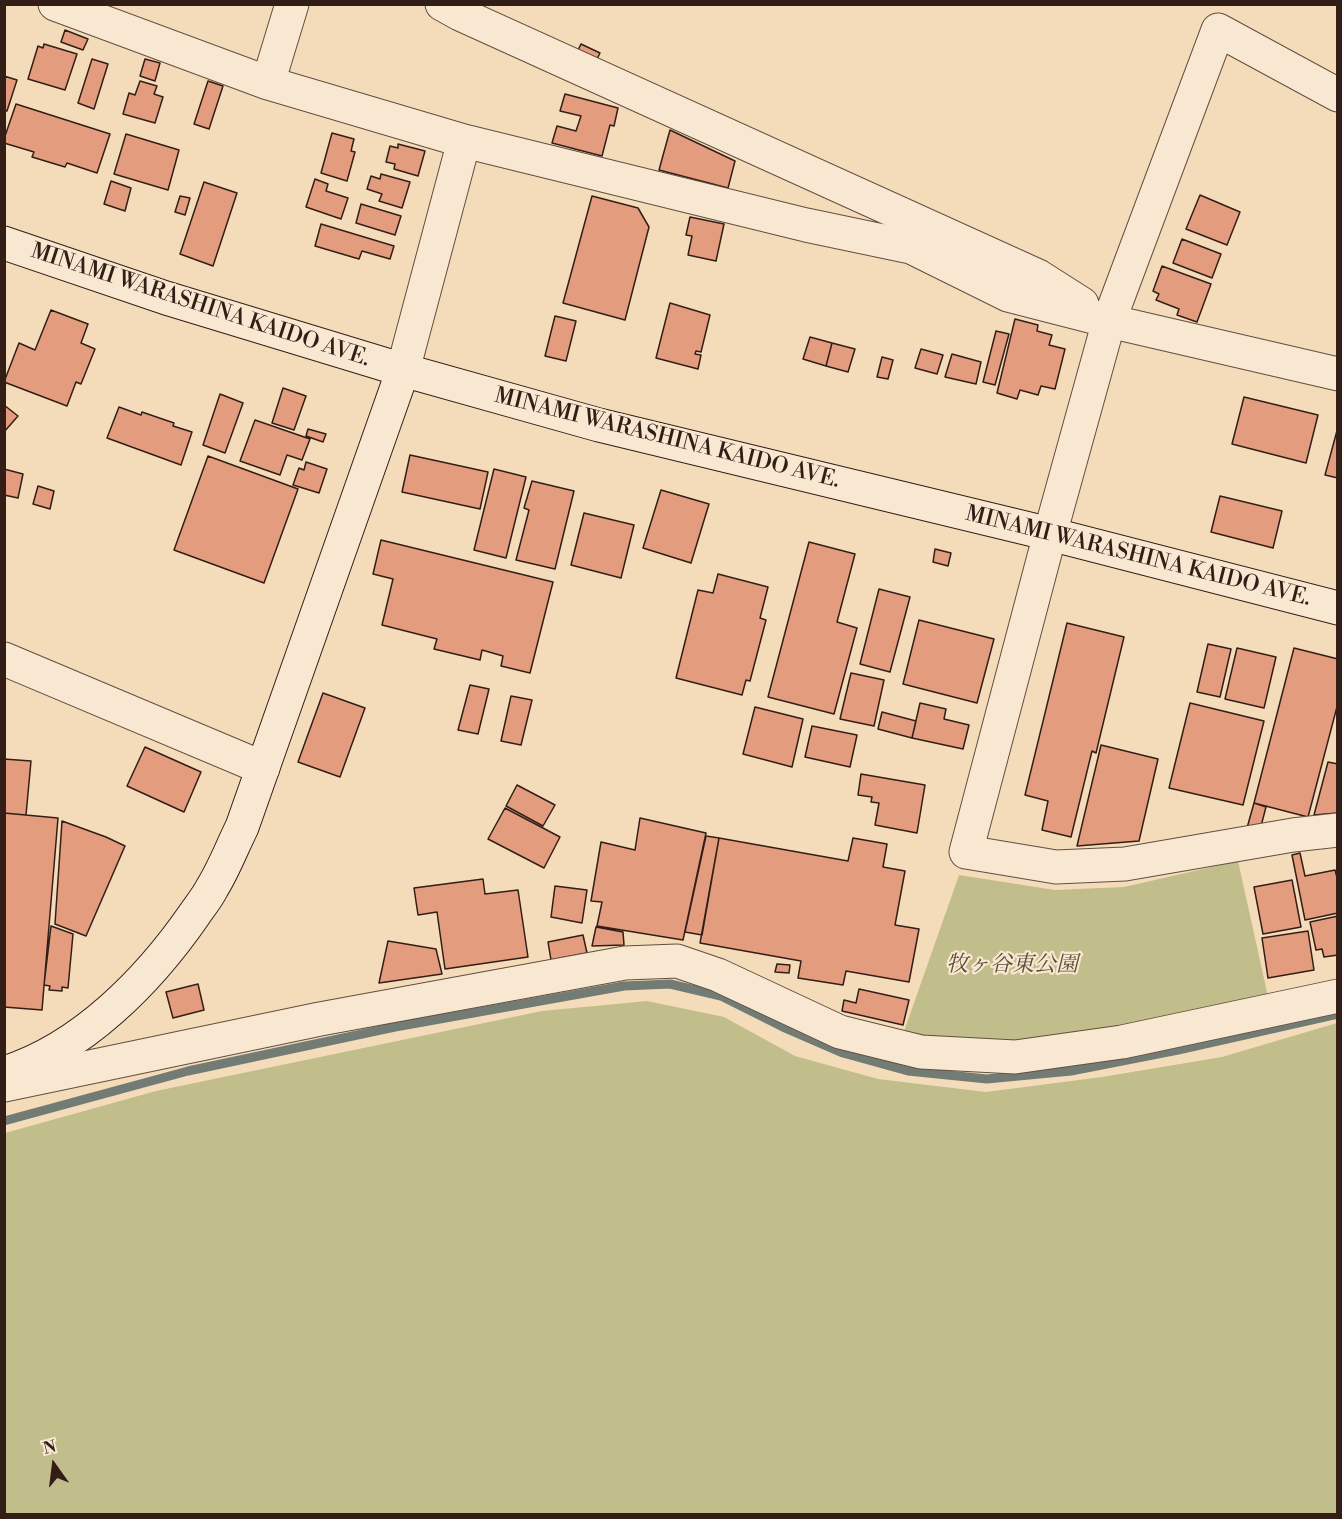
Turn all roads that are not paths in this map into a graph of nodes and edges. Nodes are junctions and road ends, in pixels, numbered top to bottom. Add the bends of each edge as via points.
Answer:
1 (55, 4) edge
2 (292, 4) edge
3 (442, 4) edge
4 (268, 83) junction
5 (1338, 95) edge
6 (464, 141) junction
7 (4, 243) edge
8 (1109, 321) junction
9 (403, 370) junction
10 (1338, 374) edge
11 (1050, 534) junction
12 (1338, 608) edge
13 (4, 659) edge
14 (263, 768) junction
15 (1338, 830) edge
16 (1338, 996) edge
17 (4, 1073) edge
18 (4, 1085) edge

1 - 4 street
2 - 4 street
3 - 8 street via 1038,276
4 - 6 street
5 - 8 street via 1218,30
6 - 8 street via 911,247 1008,295
6 - 9 street
7 - 9 street, MINAMI WARASHINA KAIDO AVE. via 166,298
8 - 10 street
8 - 11 street
9 - 11 street, MINAMI WARASHINA KAIDO AVE. via 598,425
9 - 14 street
11 - 12 street, MINAMI WARASHINA KAIDO AVE.
11 - 15 street via 966,852 1056,867 1125,864
13 - 14 street
14 - 17 street via 242,827 213,888 150,972 86,1030 20,1068
16 - 18 street via 1122,1042 1015,1057 921,1052 840,1032 718,975 677,961 625,963 320,1018

